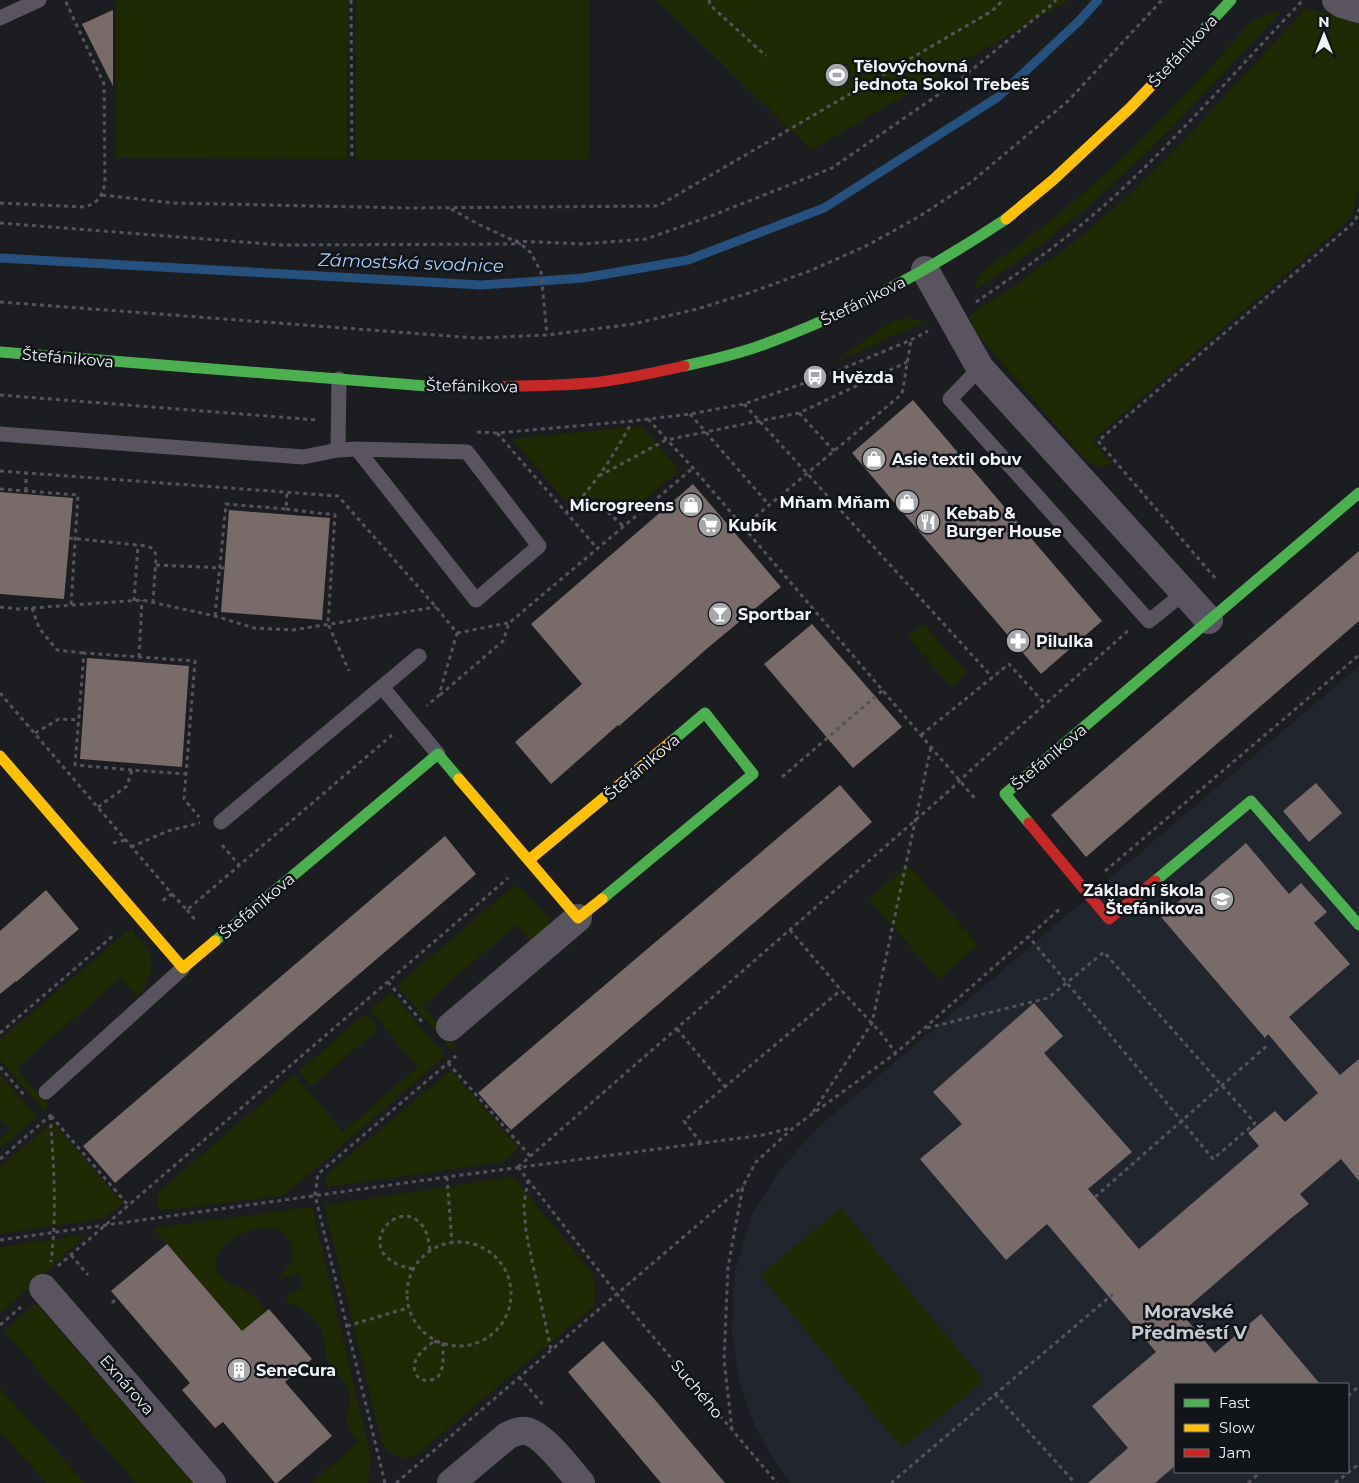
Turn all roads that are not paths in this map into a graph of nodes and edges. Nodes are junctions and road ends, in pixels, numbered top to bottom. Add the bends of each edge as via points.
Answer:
1 (39, 0) edge
2 (1232, 0) edge
3 (1336, 0) edge
4 (1359, 9) edge
5 (0, 18) edge
6 (924, 270) junction
7 (0, 352) edge
8 (980, 368) junction
9 (339, 379) junction
10 (0, 434) edge
11 (356, 448) junction
12 (338, 450) junction
13 (1359, 493) edge
14 (1184, 593) junction
15 (1210, 620) junction
16 (419, 656) dead end
17 (382, 687) junction
18 (438, 754) junction
19 (0, 756) edge
20 (221, 822) dead end
21 (529, 860) junction
22 (578, 918) junction
23 (1359, 925) edge
24 (183, 968) junction
25 (450, 1027) dead end
26 (46, 1092) dead end
27 (47, 1278) road end
28 (212, 1483) edge
29 (451, 1483) edge
30 (581, 1483) edge

1 - 5 lane
2 - 6 street, Štefánikova via 1130,108 1054,180 1013,214
3 - 4 street
6 - 8 street, Štefánikova
6 - 9 street, Štefánikova via 828,318 764,345 642,376 590,383 439,387
7 - 9 street, Štefánikova
8 - 14 street, Štefánikova
8 - 14 lane via 950,399 1149,621
9 - 12 lane
10 - 12 lane via 303,457
11 - 11 lane via 467,452 539,546 476,600
11 - 12 lane
13 - 15 street, Štefánikova
14 - 15 street, Štefánikova
15 - 23 street, Štefánikova via 1005,794 1109,919 1251,801
16 - 17 lane
17 - 18 lane
17 - 20 lane
18 - 21 street
18 - 24 street, Štefánikova
19 - 24 street
21 - 22 street
21 - 22 street, Štefánikova via 705,713 753,774
22 - 25 street, Štefánikova
24 - 26 lane
27 - 28 street, Exnárova
29 - 30 street via 507,1436 524,1431 539,1436

